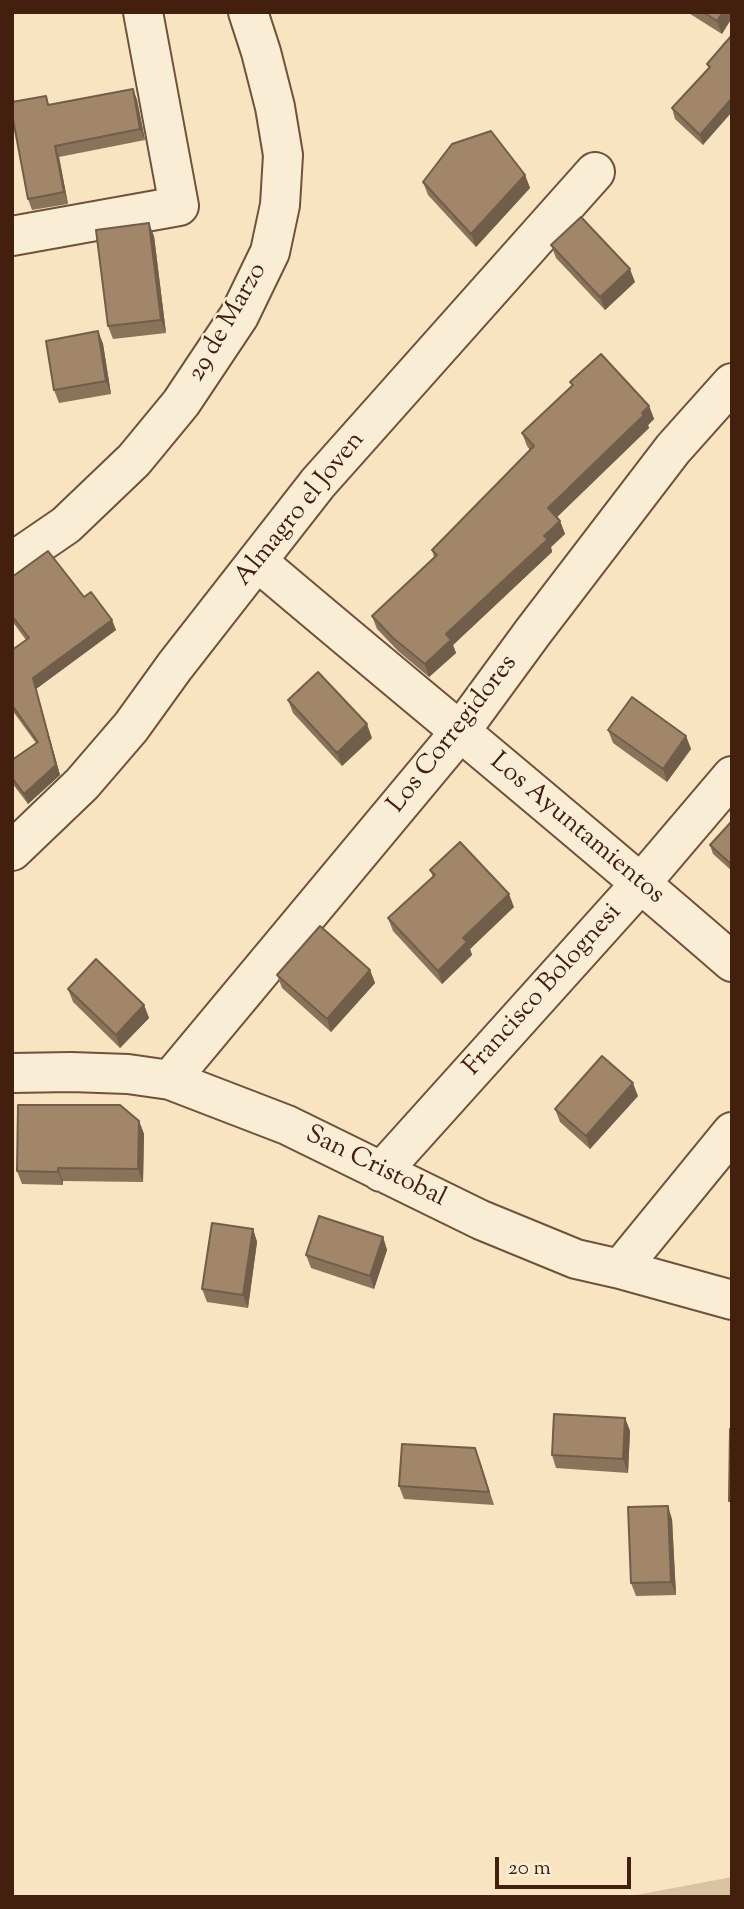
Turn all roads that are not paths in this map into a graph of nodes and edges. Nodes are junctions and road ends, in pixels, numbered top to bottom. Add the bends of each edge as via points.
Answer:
1 (143, 12) edge
2 (248, 12) edge
3 (595, 173) dead end
4 (12, 236) edge
5 (732, 383) edge
6 (12, 562) edge
7 (258, 562) junction
8 (459, 733) junction
9 (732, 776) edge
10 (12, 851) edge
11 (641, 883) junction
12 (732, 962) edge
13 (12, 1073) edge
14 (170, 1080) junction
15 (732, 1132) edge
16 (381, 1172) junction
17 (620, 1269) junction
18 (732, 1300) edge

1 - 4 street via 179,206
2 - 6 street, 29 de Marzo via 275,107 283,155 280,205 270,252 239,316 181,403 134,460 66,525
3 - 7 street, Almagro el Joven via 318,483
5 - 8 street, Los Corregidores via 673,449
7 - 8 street, Los Ayuntamientos
7 - 10 street, Almagro el Joven via 131,727 82,784
8 - 11 street, Los Ayuntamientos
8 - 14 street, Los Corregidores
9 - 11 street, Francisco Bolognesi
11 - 12 street, Los Ayuntamientos
11 - 16 street, Francisco Bolognesi
13 - 14 street, San Cristobal via 94,1073
14 - 16 street, San Cristobal via 287,1125
15 - 17 street
16 - 17 street, San Cristobal via 576,1259
17 - 18 street, San Cristobal

